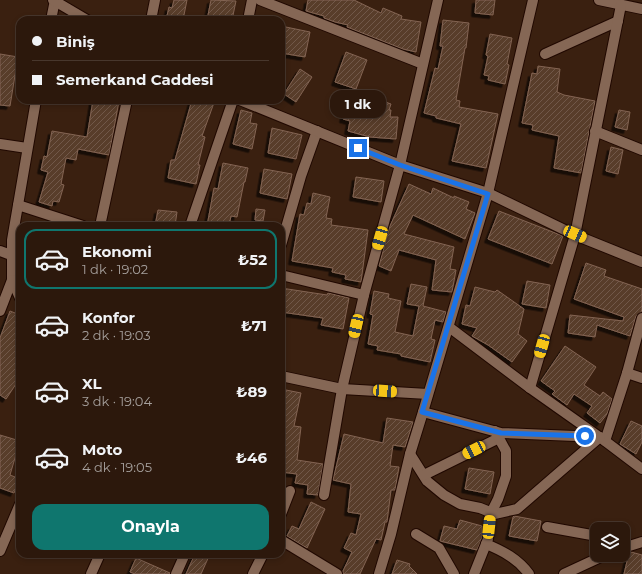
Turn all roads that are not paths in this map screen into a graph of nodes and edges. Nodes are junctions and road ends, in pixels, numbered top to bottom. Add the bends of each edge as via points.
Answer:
1 (54, 0) edge
2 (155, 0) edge
3 (252, 0) edge
4 (260, 0) edge
5 (438, 0) edge
6 (533, 0) edge
7 (599, 0) edge
8 (621, 5) junction
9 (642, 9) edge
10 (52, 16) edge
11 (80, 16) edge
12 (152, 16) edge
13 (249, 16) edge
14 (618, 21) junction
15 (545, 54) dead end
16 (423, 64) junction
17 (35, 104) edge
18 (127, 104) edge
19 (232, 104) edge
20 (250, 104) edge
21 (595, 131) junction
22 (317, 132) junction
23 (0, 144) edge
24 (27, 148) junction
25 (642, 150) edge
26 (400, 165) junction
27 (488, 194) junction
28 (18, 205) junction
29 (71, 222) edge
30 (101, 222) edge
31 (191, 222) edge
32 (285, 231) edge
33 (575, 234) junction
34 (0, 251) edge
35 (11, 255) junction
36 (642, 262) edge
37 (285, 276) edge
38 (12, 280) junction
39 (16, 289) edge
40 (364, 295) junction
41 (0, 311) edge
42 (642, 318) edge
43 (448, 326) junction
44 (627, 373) junction
45 (285, 377) edge
46 (642, 378) edge
47 (342, 388) junction
48 (530, 388) junction
49 (428, 394) junction
50 (422, 412) junction
51 (497, 434) junction
52 (601, 439) junction
53 (410, 454) junction
54 (642, 469) edge
55 (424, 475) junction
56 (290, 491) dead end
57 (324, 494) dead end
58 (285, 504) edge
59 (16, 514) edge
60 (490, 515) junction
61 (547, 527) dead end
62 (416, 534) dead end
63 (590, 535) edge
64 (285, 542) edge
65 (642, 542) edge
66 (486, 544) junction
67 (630, 545) edge
68 (0, 552) edge
69 (98, 558) edge
70 (183, 558) edge
71 (260, 558) edge
72 (590, 562) edge
73 (91, 574) edge
74 (176, 574) edge
75 (253, 574) edge
76 (337, 574) edge
77 (379, 574) edge
78 (454, 574) edge
79 (474, 574) edge
80 (529, 574) edge
81 (564, 574) edge

1 - 10 street
1 - 11 street
2 - 12 street
3 - 13 street
4 - 16 street
5 - 16 street
6 - 27 street
7 - 8 street
8 - 9 street
8 - 14 street
14 - 15 street
14 - 21 street
16 - 26 street
17 - 24 street
18 - 30 street
19 - 31 street
20 - 22 street
21 - 25 street
21 - 33 street
22 - 26 street
22 - 32 street
23 - 24 street
24 - 28 street
26 - 27 street
26 - 40 street
27 - 33 street
27 - 43 street
28 - 29 street
28 - 35 street
33 - 36 street
33 - 48 street
34 - 35 street
35 - 38 street
37 - 40 street
38 - 39 street
38 - 41 street
40 - 47 street
42 - 44 street
43 - 48 street
43 - 49 street
44 - 46 street
44 - 52 street
45 - 47 street
47 - 49 street
47 - 57 street
48 - 52 street
49 - 50 street
50 - 51 street
50 - 53 street
51 - 52 street
51 - 55 street
51 - 60 street via 506,451 506,476
52 - 54 street
52 - 60 street via 517,509
53 - 55 street
53 - 77 street
55 - 60 street via 427,481 444,495 460,504 490,512
56 - 58 street
59 - 68 street
60 - 66 street
61 - 63 street
62 - 78 street via 439,548
64 - 76 street
65 - 67 street
66 - 79 street
66 - 80 street via 507,553
69 - 73 street
70 - 74 street
71 - 75 street
72 - 81 street

